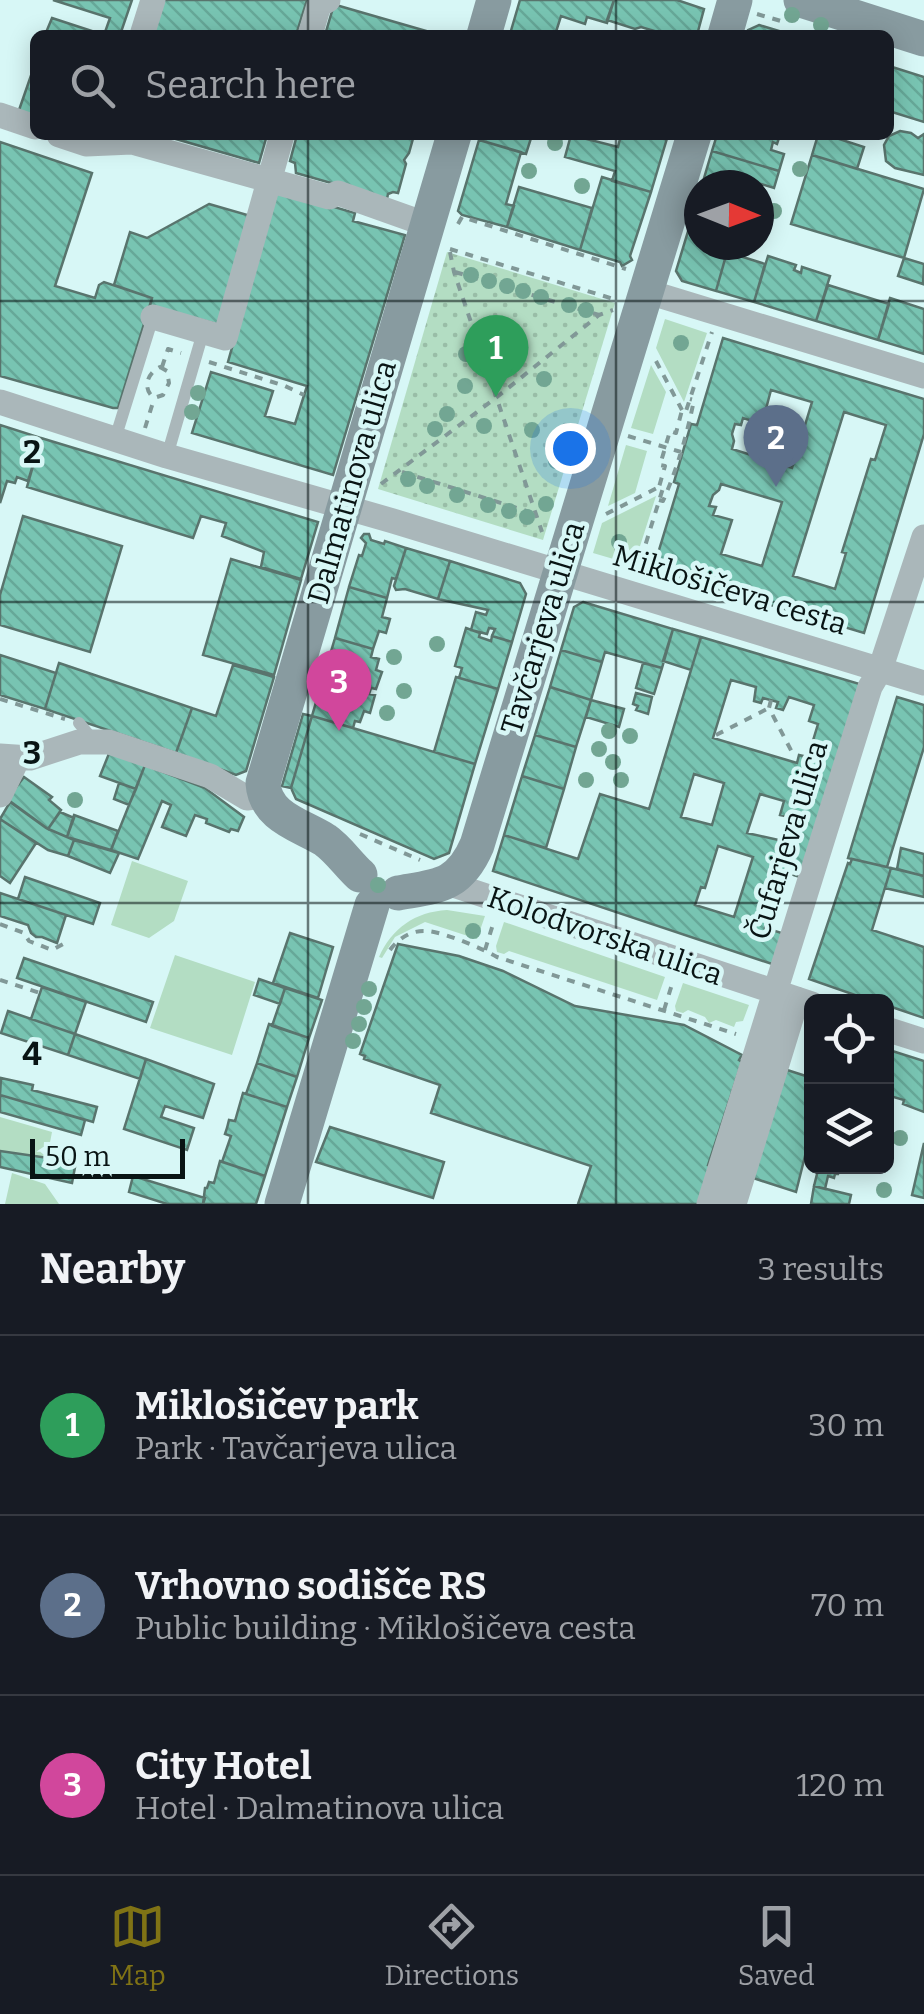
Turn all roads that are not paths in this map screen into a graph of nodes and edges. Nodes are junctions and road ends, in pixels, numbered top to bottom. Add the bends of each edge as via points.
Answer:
1 (153, 0) edge
2 (328, 0) edge
3 (494, 0) edge
4 (735, 0) edge
5 (801, 0) edge
6 (144, 30) edge
7 (312, 30) edge
8 (485, 30) edge
9 (726, 30) edge
10 (924, 39) edge
11 (0, 115) edge
12 (30, 125) edge
13 (74, 140) edge
14 (107, 140) edge
15 (119, 140) edge
16 (281, 140) edge
17 (453, 140) edge
18 (692, 140) edge
19 (272, 171) junction
20 (433, 227) junction
21 (629, 293) junction
22 (153, 317) joint
23 (204, 326) junction
24 (924, 376) edge
25 (0, 402) edge
26 (114, 439) junction
27 (167, 456) junction
28 (360, 503) junction
29 (924, 537) edge
30 (548, 561) junction
31 (880, 670) junction
32 (924, 683) edge
33 (9, 757) edge
34 (0, 795) edge
35 (264, 796) junction
36 (447, 883) junction
37 (376, 891) junction
38 (794, 998) edge
39 (894, 1032) edge
40 (924, 1042) edge
41 (282, 1204) edge
42 (709, 1204) edge
43 (734, 1204) edge

1 - 6 street
2 - 7 street via 319,5
3 - 8 main road
4 - 9 main road
5 - 10 main road
11 - 12 street
13 - 14 street
15 - 19 street
16 - 19 street
17 - 20 main road, Dalmatinova ulica
18 - 21 main road, Tavčarjeva ulica
19 - 20 street via 328,197 338,192
19 - 23 street via 225,338
20 - 28 main road, Dalmatinova ulica via 364,414
21 - 24 street
21 - 30 main road, Tavčarjeva ulica
22 - 23 street
22 - 26 lane
23 - 27 lane
25 - 26 street, Miklošičeva cesta
26 - 27 street, Miklošičeva cesta
27 - 28 street, Miklošičeva cesta
28 - 30 street, Miklošičeva cesta
28 - 35 main road, Dalmatinova ulica
29 - 31 street, Čufarjeva ulica
30 - 31 street, Miklošičeva cesta
30 - 36 main road, Tavčarjeva ulica via 477,845
31 - 32 street, Miklošičeva cesta
31 - 38 street, Čufarjeva ulica via 870,687
33 - 34 street
33 - 35 street via 39,756 86,732 210,776 248,798
35 - 37 main road via 287,820 329,842
36 - 37 main road, Kolodvorska ulica
36 - 38 street, Kolodvorska ulica
37 - 41 main road
38 - 42 street, Čufarjeva ulica via 760,1041
38 - 43 street, Čufarjeva ulica
39 - 40 street

